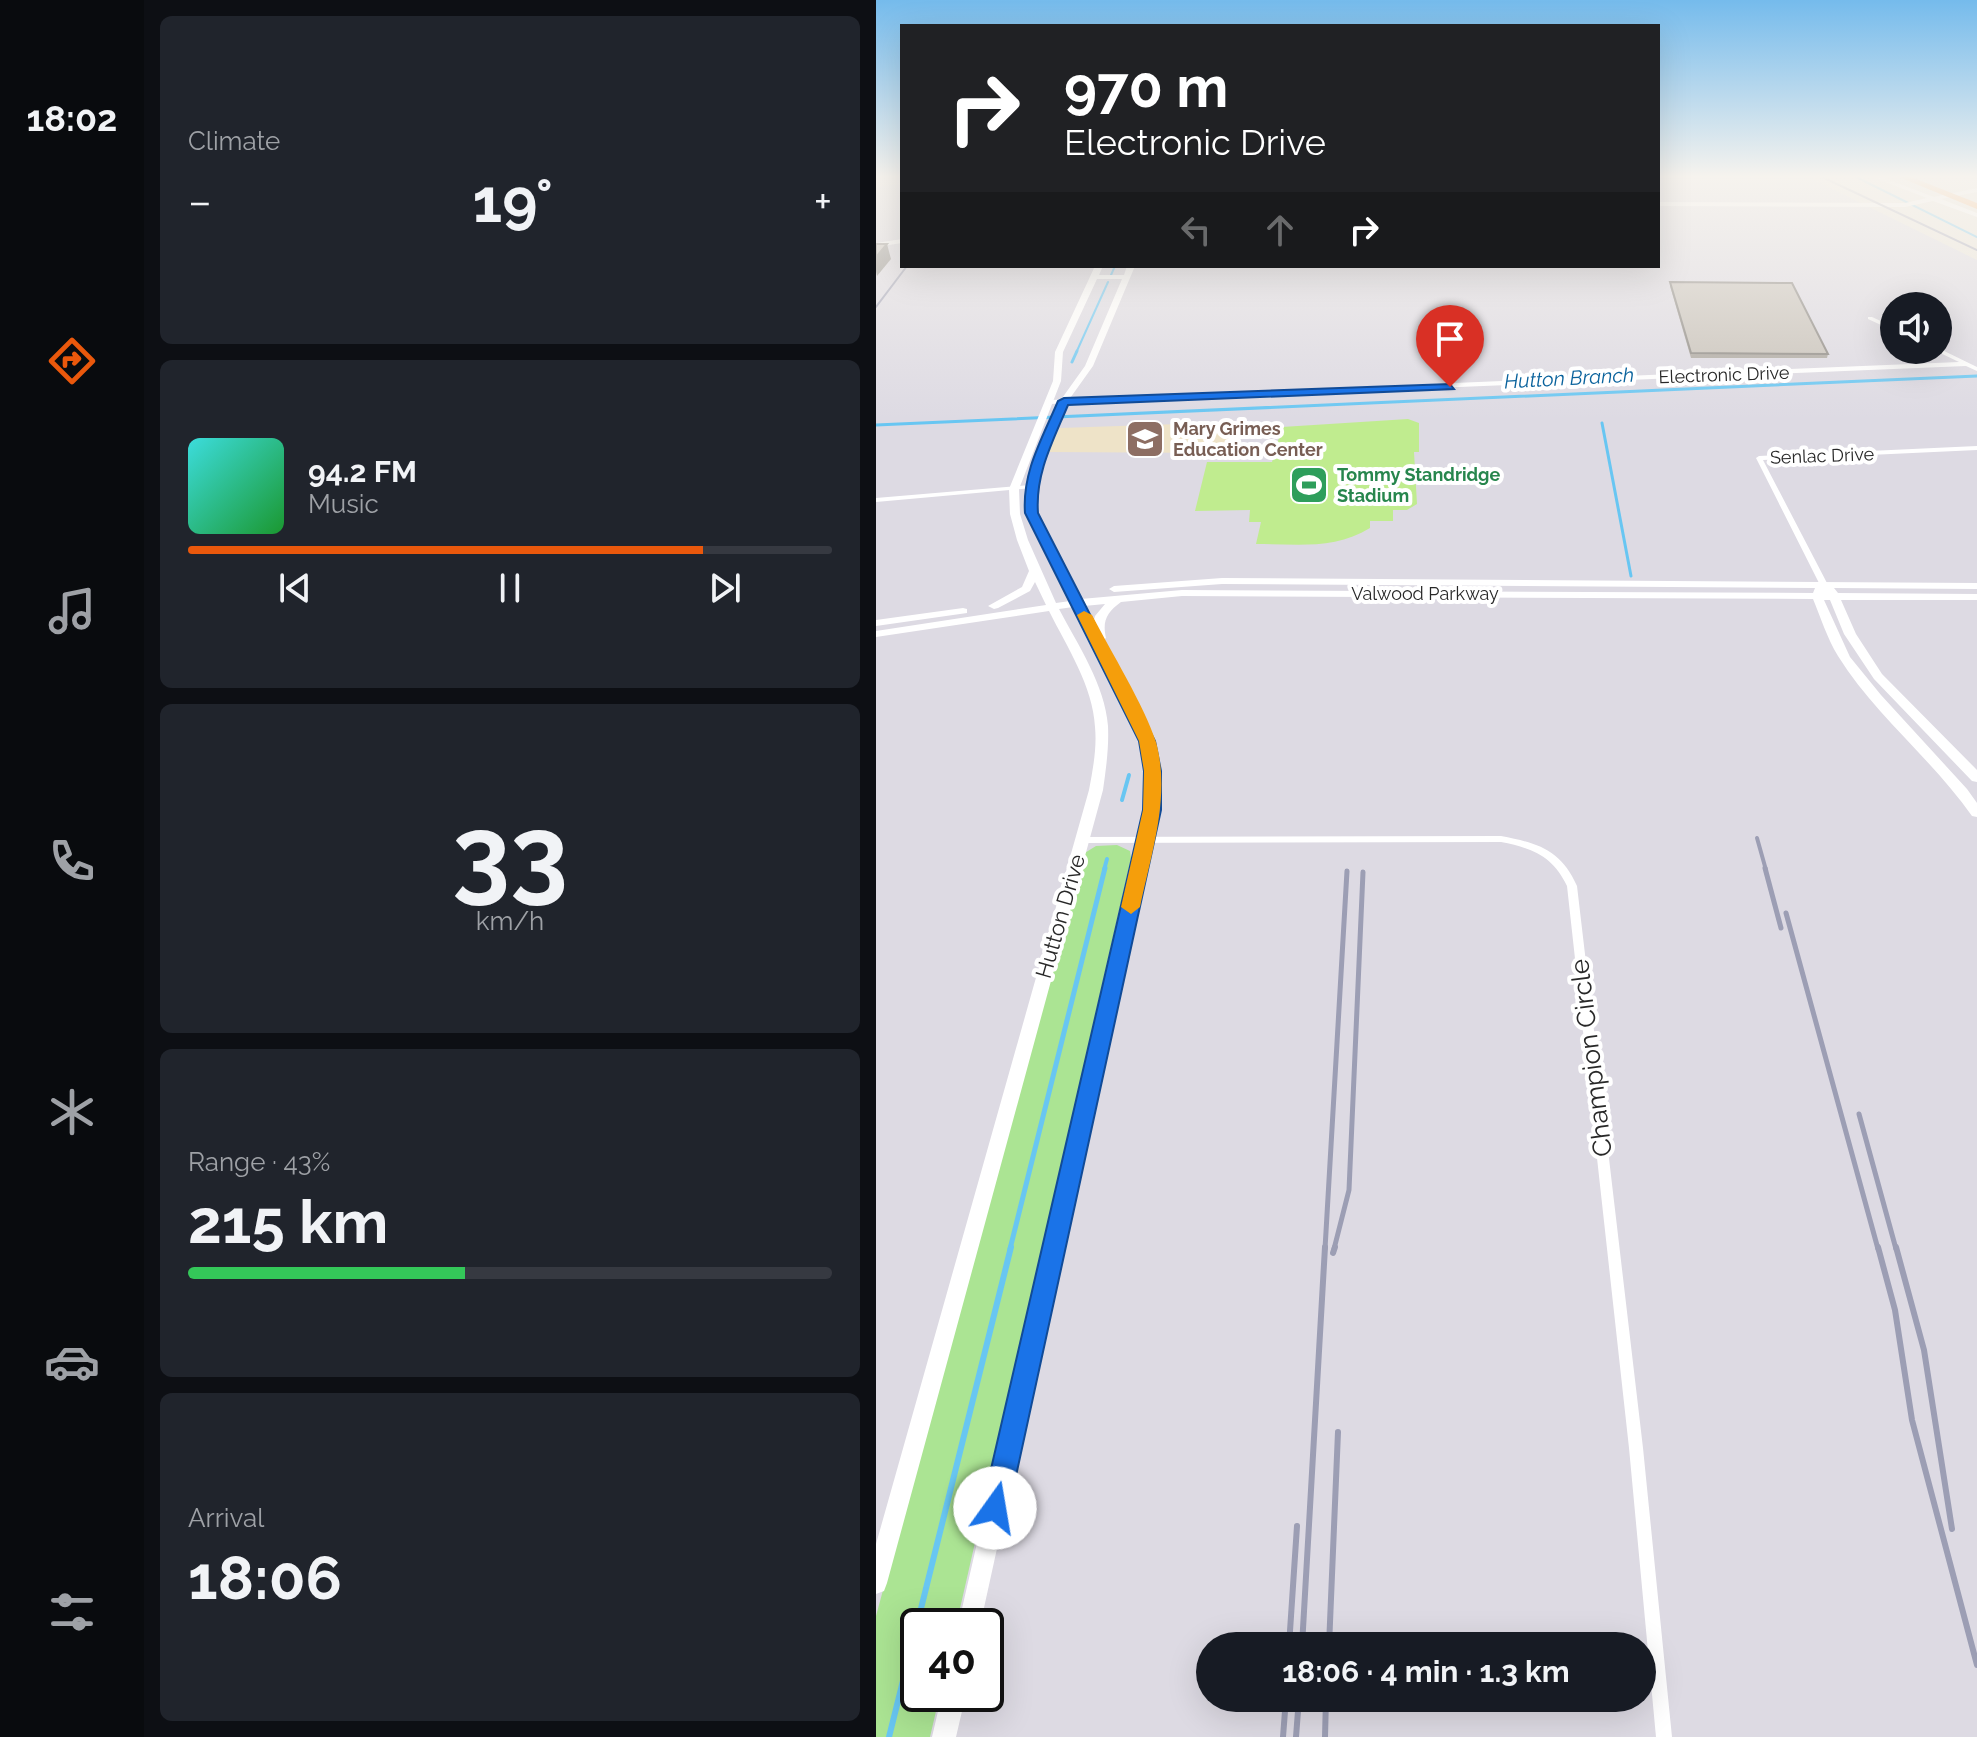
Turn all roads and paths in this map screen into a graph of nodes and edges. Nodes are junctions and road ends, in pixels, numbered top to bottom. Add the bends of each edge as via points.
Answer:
1 (1098, 268) edge
2 (1130, 268) edge
3 (1093, 277) junction
4 (1126, 277) junction
5 (1870, 318) dead end
6 (1880, 323) edge
7 (1952, 357) edge
8 (1966, 364) junction
9 (1977, 369) edge
10 (1062, 404) junction
11 (1049, 405) junction
12 (1977, 448) edge
13 (1030, 487) junction
14 (1014, 489) junction
15 (876, 500) edge
16 (1036, 569) junction
17 (1355, 587) junction
18 (1820, 589) junction
19 (1977, 590) edge
20 (1836, 595) junction
21 (1124, 597) junction
22 (1076, 598) junction
23 (1052, 602) junction
24 (994, 606) junction
25 (876, 623) edge
26 (876, 634) edge
27 (1100, 646) junction
28 (1893, 693) junction
29 (1877, 697) junction
30 (1977, 778) edge
31 (1977, 813) edge
32 (1082, 840) junction
33 (1146, 840) junction
34 (876, 1583) edge
35 (973, 1608) edge
36 (950, 1712) edge
37 (944, 1737) edge
38 (1664, 1737) edge

1 - 3 street, Hutton Drive
2 - 4 street
3 - 4 street
3 - 11 street, Hutton Drive via 1059,352
4 - 10 street via 1089,366
5 - 6 street
7 - 8 street
8 - 9 street
8 - 10 street, Electronic Drive
10 - 11 street, Electronic Drive
10 - 13 street
11 - 14 street, Hutton Drive
12 - 18 street, Senlac Drive via 1759,458
13 - 14 street
13 - 22 street via 1031,513
14 - 15 street
14 - 16 street, Hutton Drive via 1013,515
16 - 23 street, Hutton Drive
16 - 24 street via 1026,589
17 - 18 street, Valwood Parkway
17 - 21 street, Valwood Parkway
17 - 22 street, Valwood Parkway via 1187,582
18 - 19 street, Valwood Parkway
18 - 20 street, Valwood Parkway
18 - 29 street, Senlac Drive via 1842,653
19 - 20 street, Valwood Parkway
20 - 28 street via 1850,634
21 - 22 street, Valwood Parkway
21 - 27 street via 1099,617
22 - 23 street, Valwood Parkway
22 - 27 street
23 - 24 street, Valwood Parkway
23 - 26 street, Valwood Parkway
23 - 32 street, Hutton Drive via 1099,706 1103,742
24 - 25 street, Valwood Parkway
27 - 33 street via 1147,741 1152,810
28 - 29 street
28 - 30 street
29 - 31 street, Senlac Drive via 1945,769
32 - 33 street, Champion Circle
32 - 34 street, Hutton Drive
33 - 35 street
33 - 38 street, Champion Circle via 1501,839 1549,853 1567,871 1622,1322
36 - 37 street

